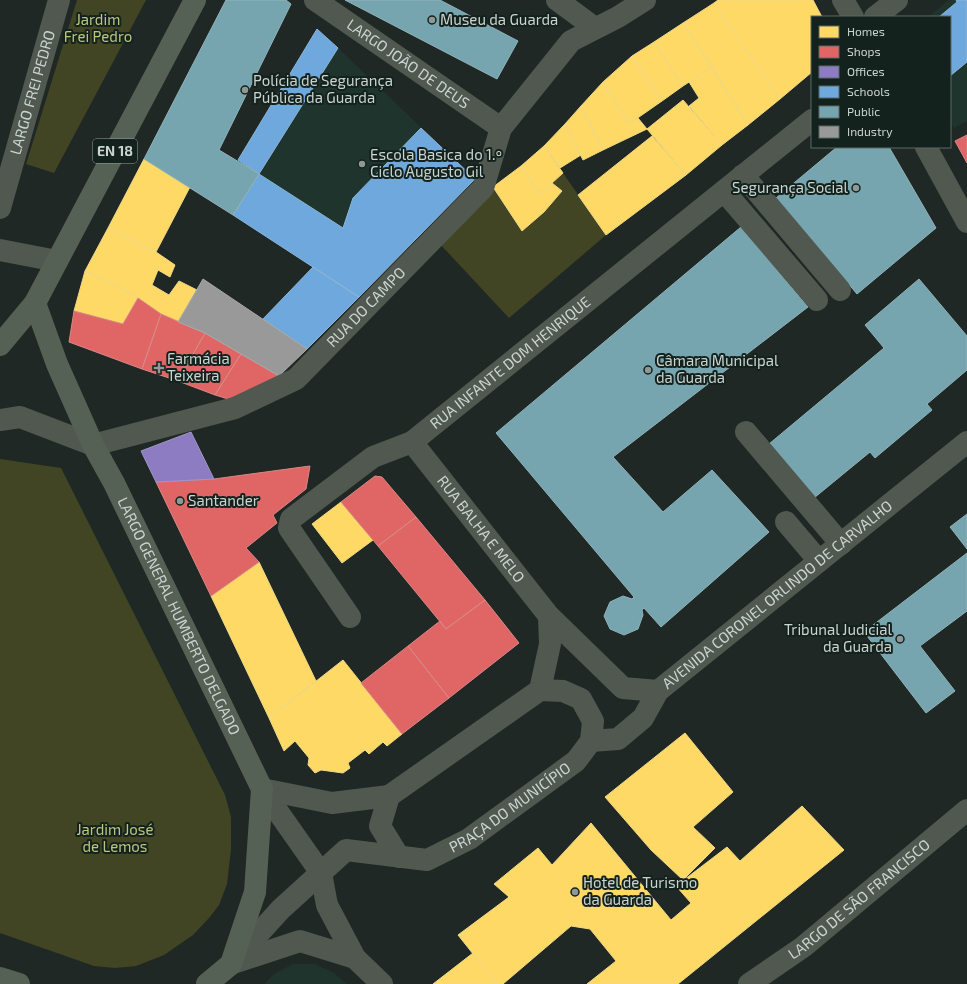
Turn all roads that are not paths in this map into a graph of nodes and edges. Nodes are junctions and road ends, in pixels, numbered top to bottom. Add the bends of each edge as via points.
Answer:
1 (59, 0) edge
2 (196, 0) edge
3 (315, 0) edge
4 (557, 0) edge
5 (645, 0) edge
6 (842, 0) edge
7 (897, 0) edge
8 (852, 16) edge
9 (876, 16) edge
10 (596, 28) junction
11 (811, 121) edge
12 (501, 128) junction
13 (927, 148) edge
14 (743, 176) junction
15 (724, 191) junction
16 (0, 208) edge
17 (967, 222) edge
18 (0, 250) edge
19 (57, 261) junction
20 (840, 290) dead end
21 (817, 300) dead end
22 (34, 303) junction
23 (0, 345) edge
24 (0, 420) edge
25 (746, 432) dead end
26 (412, 442) junction
27 (967, 442) edge
28 (93, 445) junction
29 (786, 522) dead end
30 (841, 544) junction
31 (819, 561) junction
32 (549, 616) junction
33 (350, 617) dead end
34 (540, 690) junction
35 (658, 691) junction
36 (591, 741) junction
37 (262, 789) junction
38 (389, 796) junction
39 (967, 810) edge
40 (399, 857) junction
41 (321, 873) junction
42 (355, 958) junction
43 (231, 964) junction
44 (0, 978) edge
45 (19, 984) edge
46 (207, 984) edge
47 (382, 984) edge
48 (749, 984) edge

1 - 16 street, LARGO FREI PEDRO
2 - 19 main road, EN 18
3 - 12 street, LARGO JOÃO DE DEUS
4 - 10 street
5 - 10 street
6 - 8 street
7 - 9 street
10 - 12 street via 571,41
11 - 14 street, RUA INFANTE DOM HENRIQUE
12 - 28 street, RUA DO CAMPO via 483,188 296,379 235,408
13 - 17 street
14 - 15 street, RUA INFANTE DOM HENRIQUE
14 - 20 street
15 - 21 street
15 - 26 street, RUA INFANTE DOM HENRIQUE
18 - 19 street
19 - 22 main road, EN 18
22 - 23 main road, EN 18
22 - 28 main road, LARGO GENERAL HUMBERTO DELGADO via 57,364
24 - 28 street via 20,417
25 - 30 street
26 - 32 street, RUA BALHA E MELO
26 - 33 street, RUA INFANTE DOM HENRIQUE via 374,457 291,519 289,528
27 - 30 street, AVENIDA CORONEL ORLINDO DE CARVALHO
28 - 37 main road, LARGO GENERAL HUMBERTO DELGADO via 114,483
29 - 31 street
30 - 31 street, AVENIDA CORONEL ORLINDO DE CARVALHO
31 - 35 street, AVENIDA CORONEL ORLINDO DE CARVALHO
32 - 34 street via 550,644
32 - 35 street via 623,688
34 - 36 street, PRAÇA DO MUNICÍPIO via 563,691 581,699 594,721
34 - 38 street
35 - 36 street, AVENIDA CORONEL ORLINDO DE CARVALHO via 642,718 618,739
36 - 40 street, PRAÇA DO MUNICÍPIO via 576,761 469,839 427,860
37 - 38 street via 332,803
37 - 41 street
37 - 43 main road via 255,892
38 - 40 street via 380,826
39 - 48 street, LARGO DE SÃO FRANCISCO via 803,947
40 - 41 street, PRAÇA DO MUNICÍPIO via 346,850
41 - 42 street via 327,905
41 - 43 street via 281,909
42 - 43 street via 300,941
42 - 47 street
43 - 46 main road
44 - 45 main road

